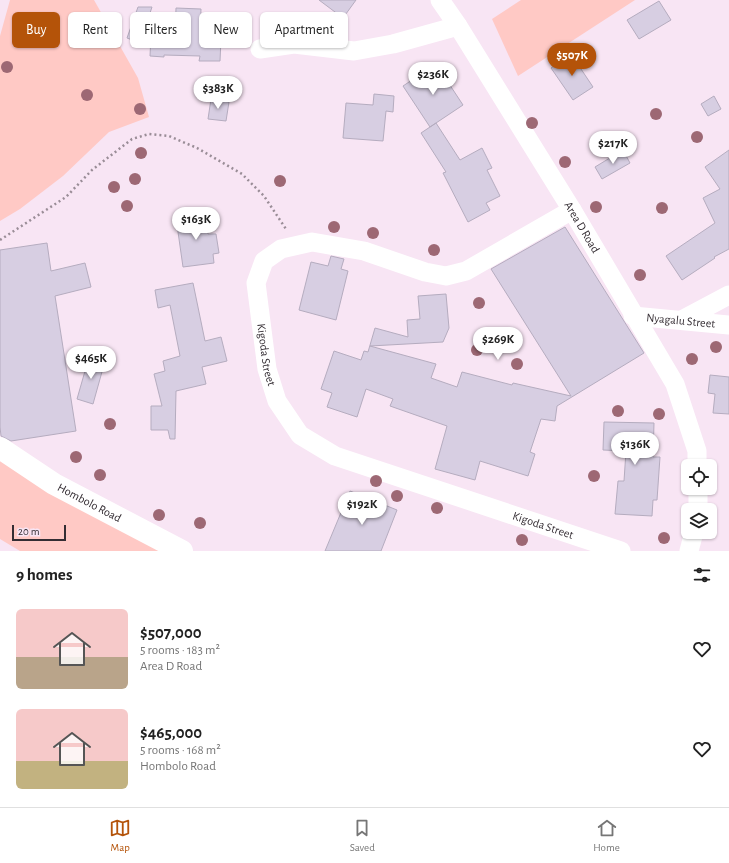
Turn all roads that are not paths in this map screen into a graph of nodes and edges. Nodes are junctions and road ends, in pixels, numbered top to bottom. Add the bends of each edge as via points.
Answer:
1 (440, 0) edge
2 (458, 26) junction
3 (260, 49) dead end
4 (572, 210) junction
5 (729, 295) edge
6 (633, 316) junction
7 (682, 320) junction
8 (729, 325) edge
9 (0, 448) edge
10 (697, 459) edge
11 (692, 539) edge
12 (182, 551) edge
13 (621, 551) edge
14 (689, 551) edge

1 - 2 street, Area D Road
2 - 3 street via 393,44 354,51 294,44
2 - 4 street, Area D Road
4 - 6 street, Area D Road
4 - 13 street, Kigoda Street via 466,271 446,276 336,245 312,242 281,248 264,261 256,283 267,369 277,401 300,435 335,456
5 - 7 street
6 - 7 street, Nyagalu Street
6 - 10 street, Area D Road via 675,384 697,451
7 - 8 street, Nyagalu Street
9 - 12 street, Hombolo Road via 54,484
11 - 14 street

